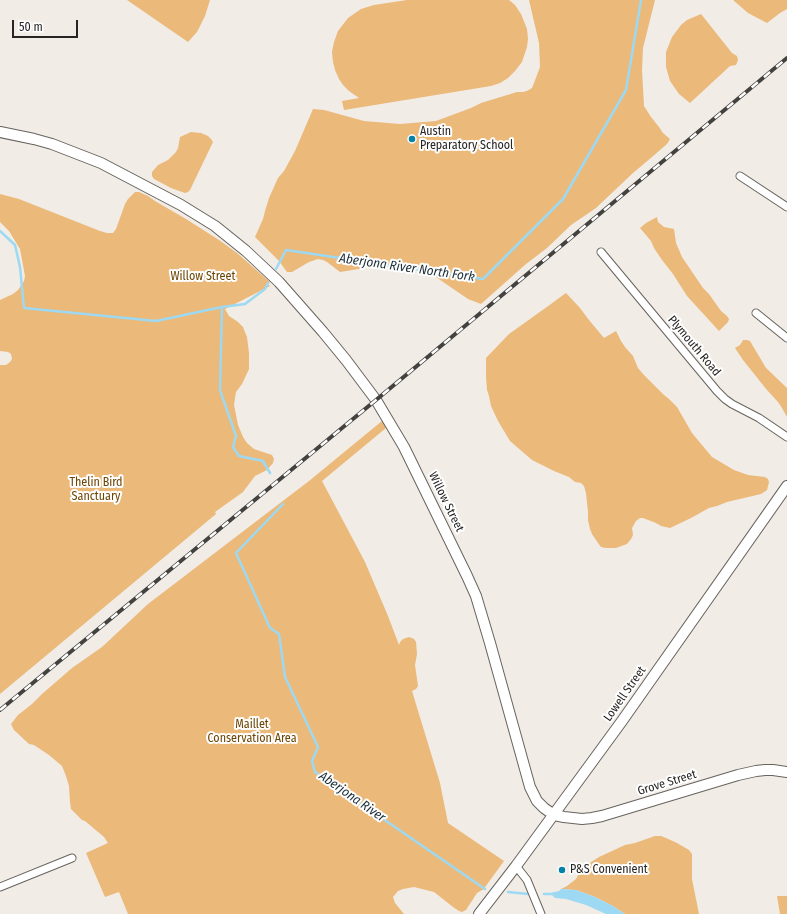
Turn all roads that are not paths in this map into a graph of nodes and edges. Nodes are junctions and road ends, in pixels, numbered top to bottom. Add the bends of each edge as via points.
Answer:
1 (0, 132) edge
2 (740, 176) dead end
3 (787, 207) edge
4 (601, 252) dead end
5 (756, 313) dead end
6 (787, 338) edge
7 (787, 436) edge
8 (787, 486) edge
9 (787, 772) edge
10 (554, 815) junction
11 (72, 858) dead end
12 (516, 866) junction
13 (0, 887) edge
14 (479, 914) edge
15 (541, 914) edge

1 - 10 main road, Willow Street via 47,142 85,156 199,215 246,251 273,277 342,355 389,420 459,557 476,596 530,787 537,801
2 - 3 street
4 - 7 street, Plymouth Road via 725,399
5 - 6 street
8 - 10 main road, Lowell Street
9 - 10 main road, Grove Street via 765,770 744,774 587,819
10 - 12 main road, Lowell Street
11 - 13 street
12 - 14 main road, Lowell Street
12 - 15 street via 527,880

